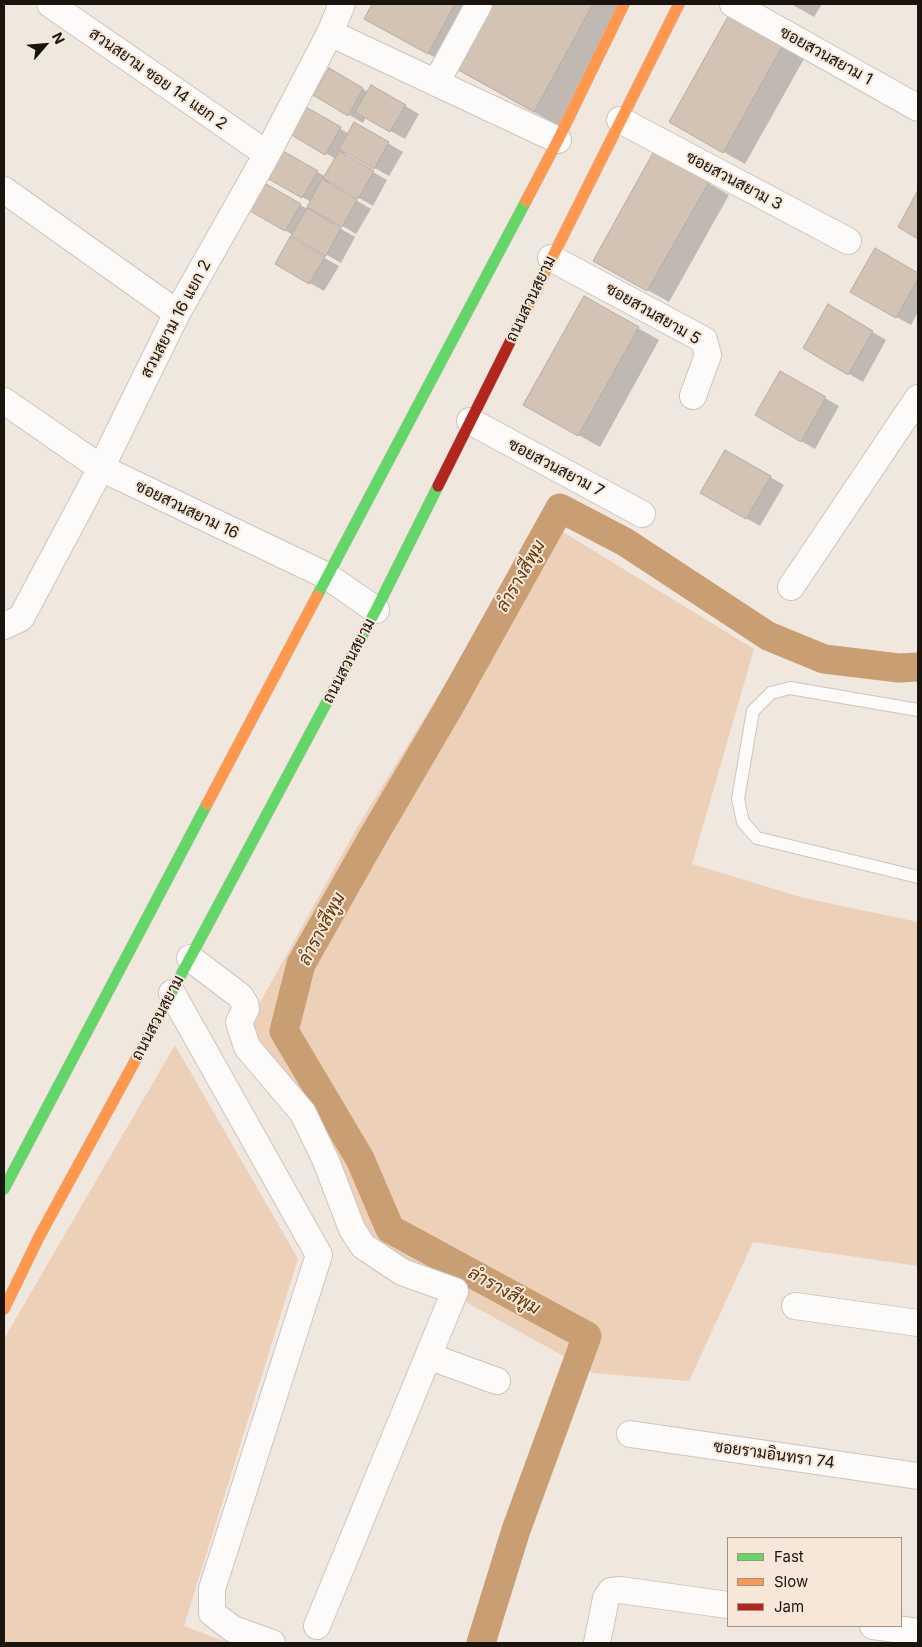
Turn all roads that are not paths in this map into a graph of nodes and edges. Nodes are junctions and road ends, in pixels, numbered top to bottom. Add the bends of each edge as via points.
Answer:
1 (50, 4) edge
2 (342, 4) edge
3 (479, 4) edge
4 (624, 4) edge
5 (679, 4) edge
6 (733, 4) edge
7 (330, 33) junction
8 (436, 83) junction
9 (918, 108) edge
10 (620, 120) junction
11 (558, 140) junction
12 (266, 154) junction
13 (4, 190) edge
14 (848, 241) dead end
15 (551, 258) junction
16 (177, 313) junction
17 (693, 396) dead end
18 (918, 398) edge
19 (4, 401) edge
20 (470, 421) junction
21 (101, 468) junction
22 (642, 514) dead end
23 (326, 576) junction
24 (791, 587) dead end
25 (376, 610) junction
26 (4, 626) edge
27 (918, 710) edge
28 (918, 877) edge
29 (190, 958) junction
30 (172, 993) junction
31 (4, 1189) edge
32 (795, 1306) dead end
33 (4, 1309) edge
34 (918, 1324) edge
35 (428, 1356) junction
36 (497, 1381) dead end
37 (630, 1434) dead end
38 (918, 1476) edge
39 (727, 1605) edge
40 (317, 1626) dead end
41 (880, 1627) edge
42 (918, 1632) edge
43 (272, 1643) edge
44 (597, 1643) edge

1 - 12 street, สวนสยาม ซอย 14 แยก 2
2 - 7 street, สวนสยาม 16 แยก 2
3 - 8 street
4 - 11 street
5 - 10 street, ถนนสวนสยาม
6 - 9 street, ซอยสวนสยาม 1
7 - 8 street
7 - 12 street, สวนสยาม 16 แยก 2
8 - 11 street
10 - 14 street, ซอยสวนสยาม 3
10 - 15 street, ถนนสวนสยาม
11 - 23 street
12 - 16 street, สวนสยาม 16 แยก 2
13 - 16 street
15 - 17 street, ซอยสวนสยาม 5 via 704,340 708,355
15 - 20 street, ถนนสวนสยาม
16 - 21 street, สวนสยาม 16 แยก 2
18 - 24 street
19 - 21 street, ซอยสวนสยาม 16
20 - 22 street, ซอยสวนสยาม 7
20 - 25 street, ถนนสวนสยาม
21 - 23 street, ซอยสวนสยาม 16
21 - 26 street, สวนสยาม 16 แยก 2 via 21,618
23 - 25 street, ซอยสวนสยาม 16
23 - 31 street
25 - 29 street, ถนนสวนสยาม
27 - 28 lane via 790,688 770,693 753,711 738,799 743,822 757,838
29 - 30 street, ถนนสวนสยาม
29 - 35 street via 240,996 245,1004 246,1009 239,1022 247,1047 303,1113 326,1161 352,1229 363,1246 402,1272 455,1291
30 - 33 street, ถนนสวนสยาม via 39,1237
30 - 43 street via 319,1255 212,1589 212,1613 233,1629
32 - 34 street
35 - 36 street
35 - 40 street
37 - 38 street, ซอยรามอินทรา 74
39 - 44 street via 611,1591 606,1598
41 - 42 street

